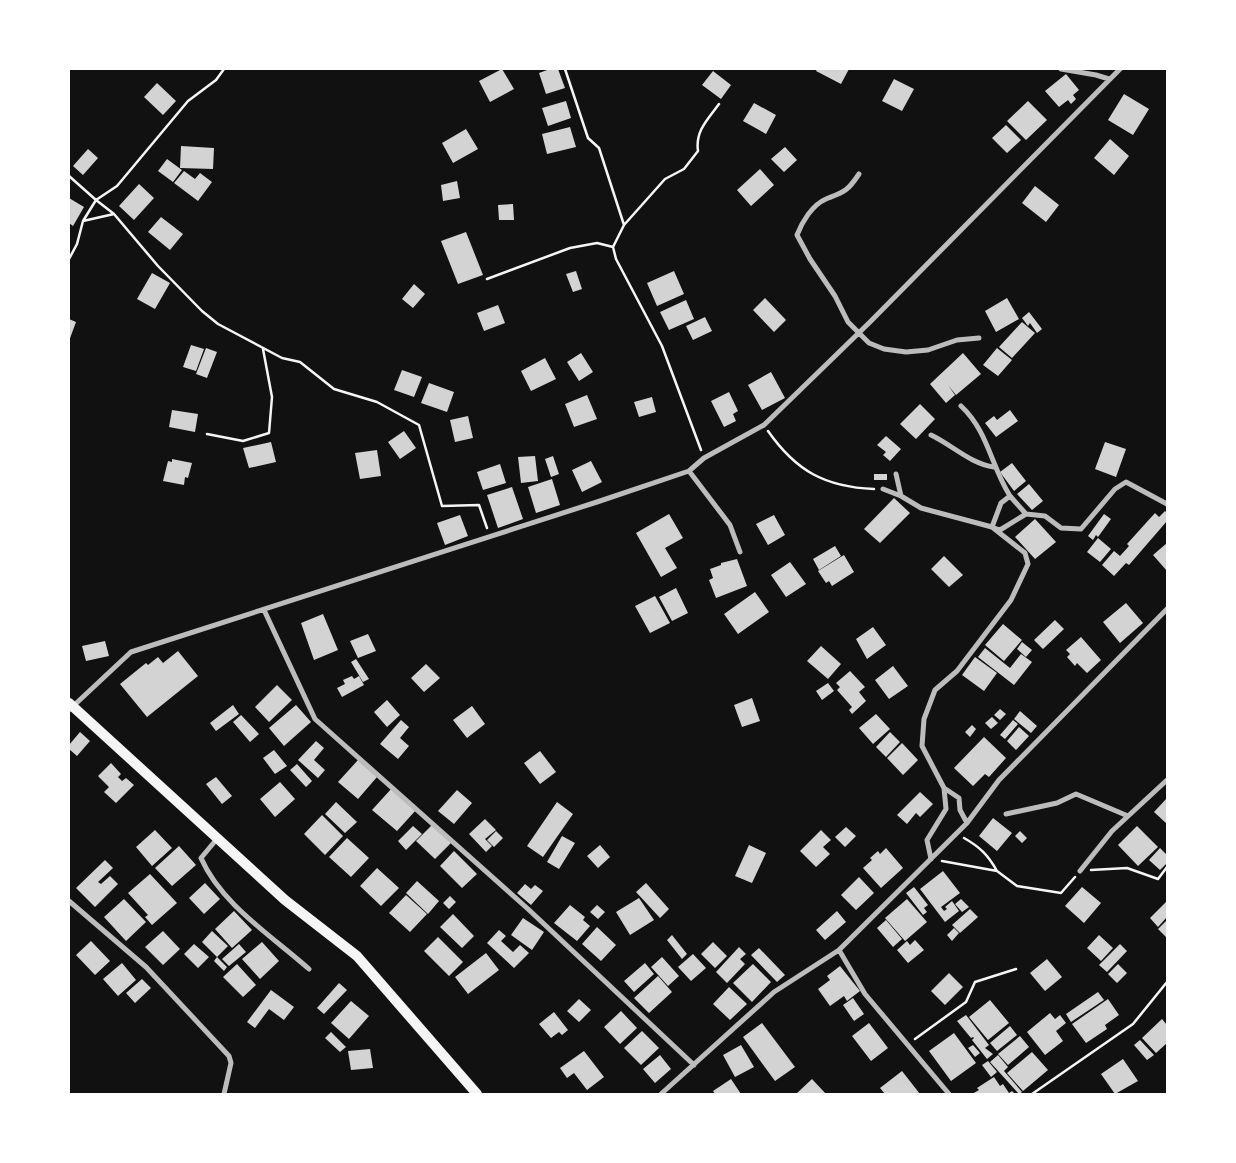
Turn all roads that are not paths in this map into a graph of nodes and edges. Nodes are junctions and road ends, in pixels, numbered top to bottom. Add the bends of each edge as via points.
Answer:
1 (1061, 69) edge
2 (1120, 69) edge
3 (1108, 80) junction
4 (859, 174) dead end
5 (858, 334) junction
6 (979, 338) dead end
7 (961, 406) dead end
8 (931, 436) dead end
9 (994, 467) junction
10 (689, 471) junction
11 (896, 474) dead end
12 (884, 489) road end
13 (900, 496) junction
14 (1010, 496) junction
15 (1167, 504) edge
16 (1026, 514) junction
17 (992, 527) junction
18 (740, 552) dead end
19 (1167, 609) edge
20 (264, 610) junction
21 (70, 707) edge
22 (1167, 780) edge
23 (944, 788) junction
24 (1006, 814) dead end
25 (1128, 816) junction
26 (967, 822) junction
27 (216, 840) junction
28 (931, 859) junction
29 (1080, 871) road end
30 (69, 901) edge
31 (839, 950) junction
32 (309, 969) dead end
33 (694, 1065) junction
34 (224, 1094) edge
35 (478, 1094) edge
36 (661, 1094) edge
37 (948, 1094) edge

1 - 3 street
2 - 3 street
3 - 5 street
4 - 5 street via 839,196 824,200 802,221 797,235
5 - 6 street via 869,344 906,352
5 - 10 street via 764,425 704,458
7 - 9 street via 986,439
8 - 9 street via 976,462
9 - 14 street
10 - 18 street via 730,525
10 - 20 street
11 - 13 street
12 - 13 street
13 - 17 street via 921,508
14 - 16 street
14 - 17 street via 1001,503
15 - 16 street via 1126,482 1115,490 1082,529 1061,528 1045,516
16 - 17 street via 1000,530
17 - 23 street via 1025,553 1028,564 1011,600 958,671 935,690 924,719 922,746
19 - 26 street via 999,780
20 - 21 street via 131,652
20 - 33 street via 315,719 528,909
21 - 27 main road
22 - 25 street
23 - 26 street via 959,798 960,810
23 - 28 street via 946,809 927,840
24 - 25 street via 1057,803 1076,794
25 - 29 street
26 - 28 street
27 - 32 street via 201,858 209,875 239,908
27 - 35 main road via 356,956
28 - 31 street
30 - 34 street via 146,967 229,1056 231,1063
31 - 33 street via 774,992
31 - 37 street via 865,994
33 - 36 street

